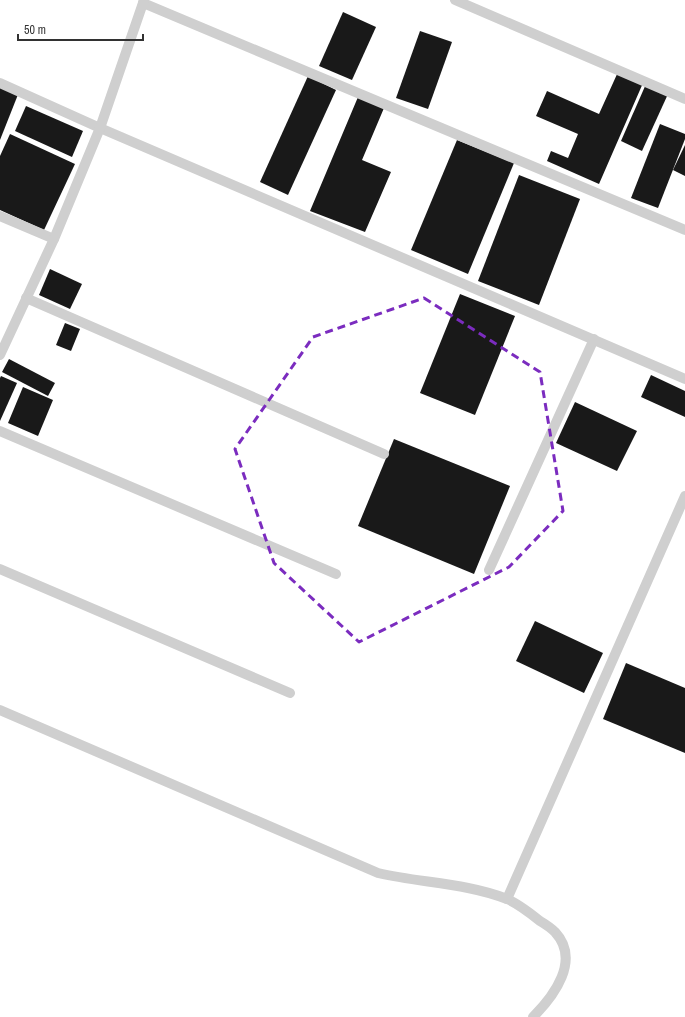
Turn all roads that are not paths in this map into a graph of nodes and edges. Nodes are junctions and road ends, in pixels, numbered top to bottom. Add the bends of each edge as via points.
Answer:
1 (455, 0) edge
2 (144, 1) edge
3 (0, 83) edge
4 (685, 99) edge
5 (100, 128) junction
6 (0, 216) edge
7 (685, 230) edge
8 (54, 239) junction
9 (26, 298) junction
10 (594, 339) junction
11 (0, 355) edge
12 (685, 379) edge
13 (0, 431) edge
14 (384, 454) dead end
15 (685, 496) edge
16 (0, 569) edge
17 (489, 570) dead end
18 (336, 574) dead end
19 (290, 693) dead end
20 (0, 710) edge
21 (508, 899) junction
22 (533, 1017) edge

1 - 4 lane
2 - 5 lane
2 - 7 lane
3 - 5 lane
5 - 8 lane
5 - 10 lane
6 - 8 lane
8 - 9 lane
9 - 11 lane
9 - 14 lane
10 - 12 lane
10 - 17 lane
13 - 18 lane
15 - 21 lane
16 - 19 lane
20 - 21 lane via 378,873 404,880 435,882
21 - 22 lane via 555,933 564,949 566,964 559,984 547,1003

